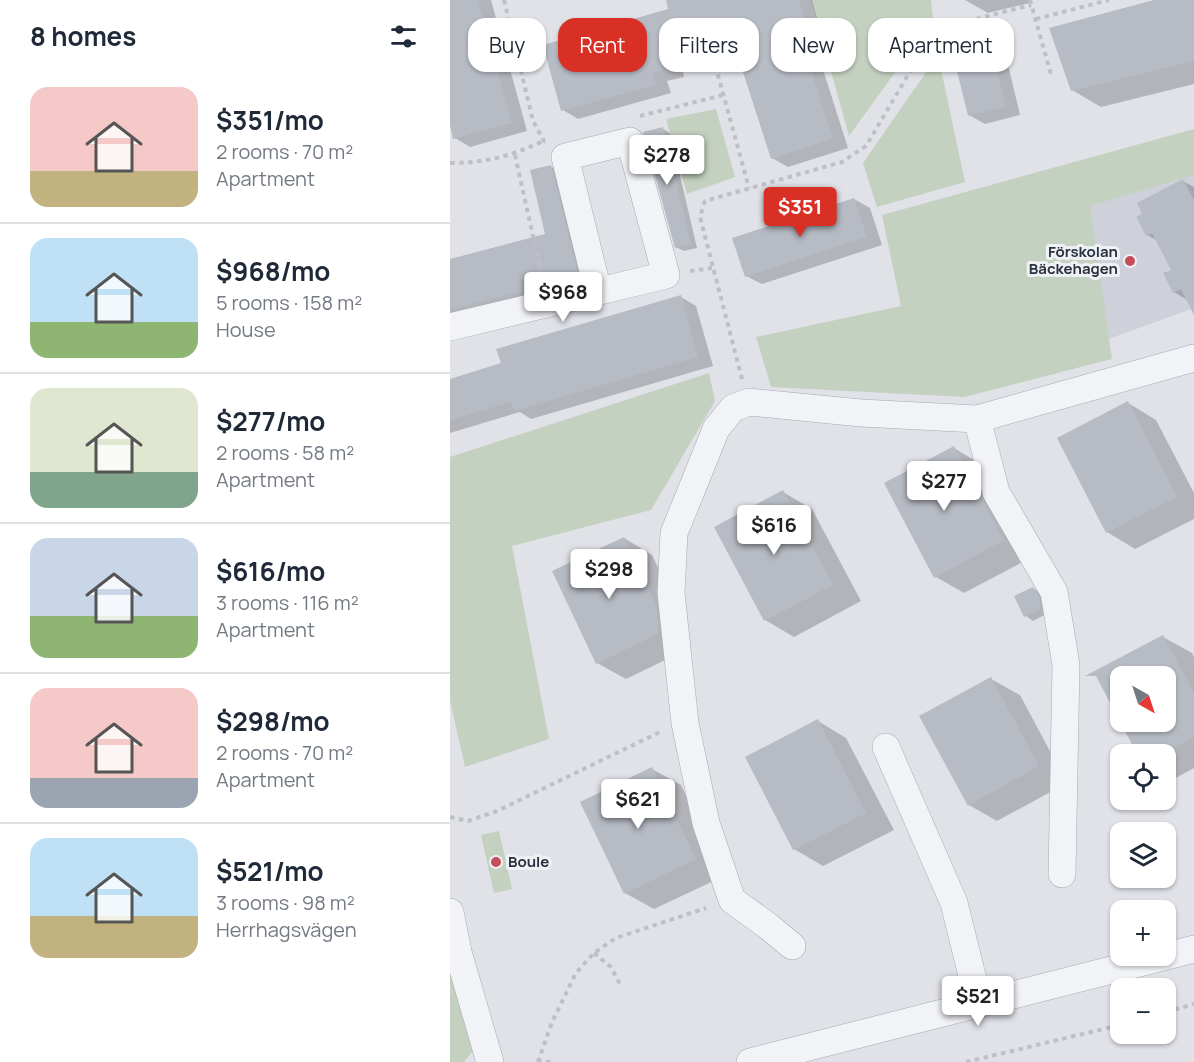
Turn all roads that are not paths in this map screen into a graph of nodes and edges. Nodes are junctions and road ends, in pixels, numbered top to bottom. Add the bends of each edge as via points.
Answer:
1 (598, 291) junction
2 (450, 327) edge
3 (1194, 358) edge
4 (977, 419) junction
5 (886, 747) dead end
6 (1062, 874) dead end
7 (450, 912) edge
8 (792, 946) dead end
9 (1194, 949) edge
10 (979, 1004) junction
11 (490, 1062) edge
12 (750, 1062) edge

1 - 1 street via 666,275 630,141 565,157
1 - 2 street
3 - 4 street
4 - 6 street via 996,492 1054,592 1066,665
4 - 8 street via 749,402 733,408 716,429 674,533 671,593 685,723 706,823 732,900
5 - 10 street via 954,903
7 - 11 street
9 - 10 street
10 - 12 street

